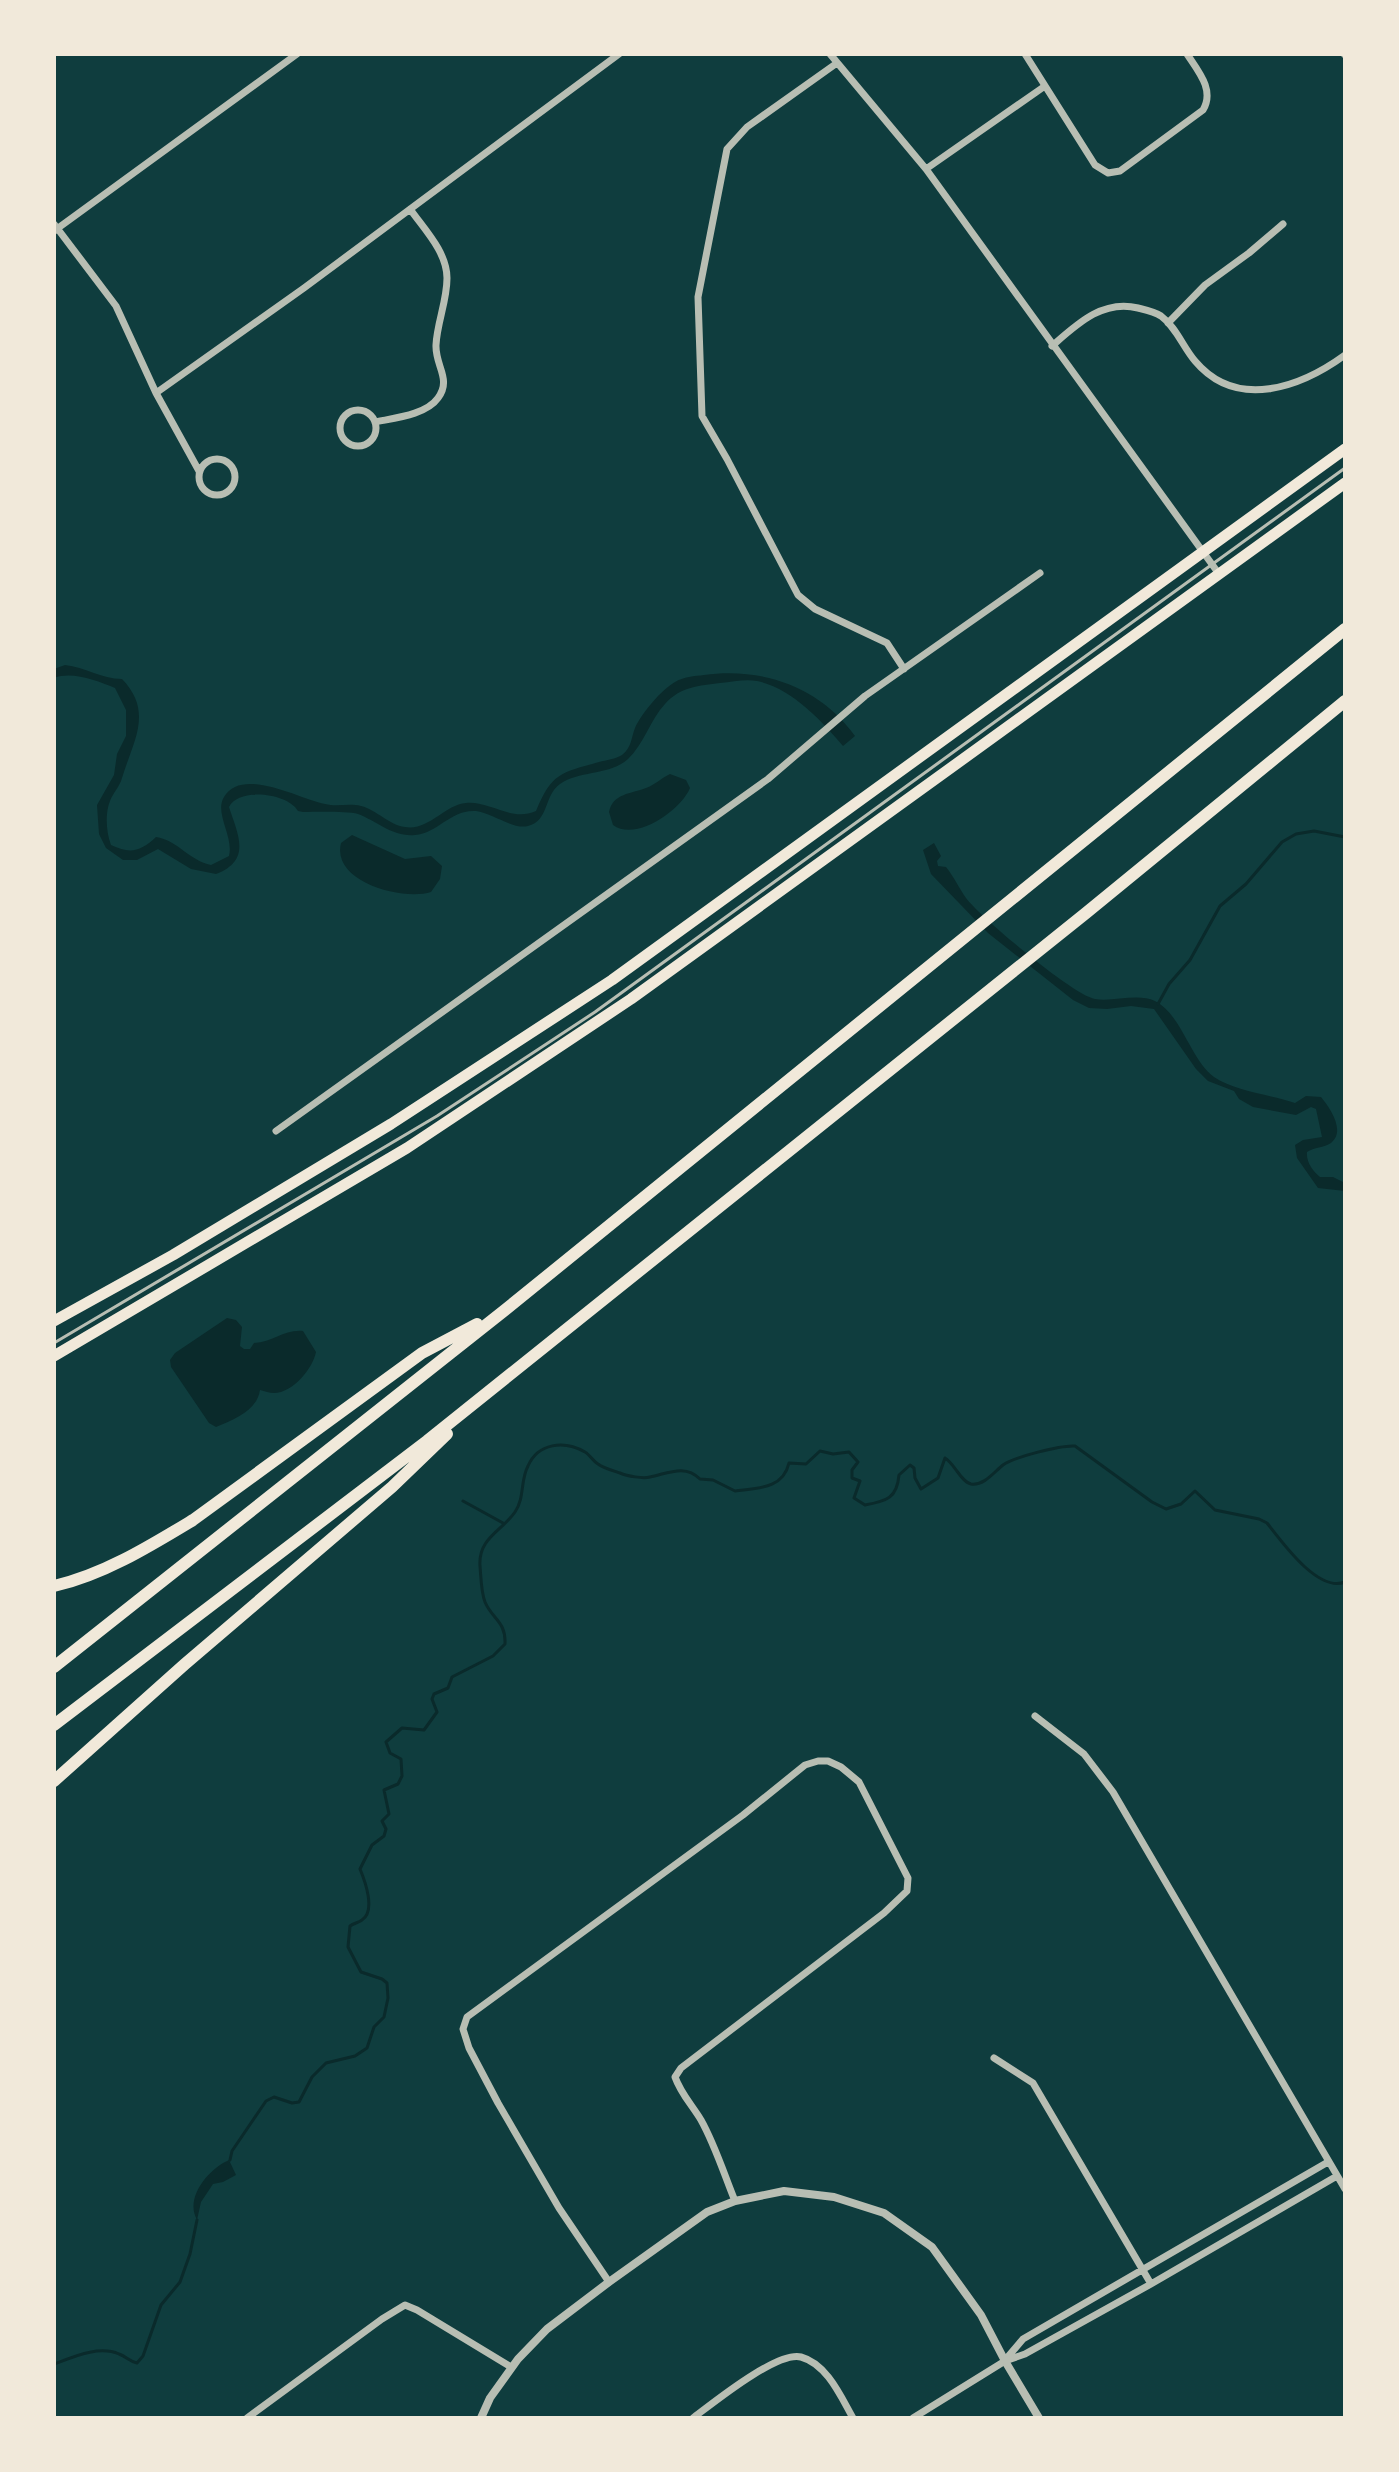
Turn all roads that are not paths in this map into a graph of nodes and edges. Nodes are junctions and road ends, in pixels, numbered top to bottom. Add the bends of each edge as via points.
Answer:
1 (297, 54) edge
2 (619, 54) edge
3 (830, 54) edge
4 (1025, 54) edge
5 (1187, 54) edge
6 (837, 63) junction
7 (1045, 86) junction
8 (926, 169) junction
9 (410, 209) junction
10 (1283, 224) dead end
11 (55, 228) edge
12 (1168, 323) junction
13 (1052, 346) junction
14 (1345, 355) edge
15 (156, 393) junction
16 (375, 422) junction
17 (1345, 449) edge
18 (1345, 468) edge
19 (199, 471) junction
20 (1345, 483) edge
21 (1203, 551) junction
22 (1212, 564) junction
23 (1040, 573) dead end
24 (1219, 574) junction
25 (1345, 629) edge
26 (904, 669) junction
27 (1345, 701) edge
28 (276, 1131) dead end
29 (505, 1310) junction
30 (54, 1321) edge
31 (54, 1343) edge
32 (54, 1356) edge
33 (497, 1385) junction
34 (54, 1586) edge
35 (54, 1667) edge
36 (1035, 1716) dead end
37 (54, 1725) edge
38 (54, 1781) edge
39 (994, 2058) dead end
40 (1328, 2162) junction
41 (1337, 2176) junction
42 (1345, 2189) edge
43 (735, 2201) junction
44 (1142, 2269) junction
45 (609, 2282) junction
46 (1151, 2284) junction
47 (1005, 2361) junction
48 (511, 2367) junction
49 (247, 2418) edge
50 (481, 2418) edge
51 (693, 2418) edge
52 (853, 2418) edge
53 (913, 2418) edge
54 (1039, 2418) edge

1 - 11 street
2 - 9 street
3 - 6 street
4 - 7 street
5 - 7 street via 1209,101 1120,171 1098,169
6 - 8 street
6 - 26 street via 747,127 727,149 698,297 702,416 798,595 815,609 887,643
7 - 8 street
8 - 13 street
9 - 15 street
9 - 16 street via 440,251 447,277 436,347 444,386 437,401 420,410
10 - 12 street via 1205,285
11 - 15 street via 116,306
12 - 13 street via 1152,311 1120,305 1091,315
12 - 14 street via 1203,368 1247,388 1294,385
13 - 21 street
15 - 19 street
16 - 16 street via 367,412 350,411 341,420 341,434 349,444 362,446 373,439
17 - 21 main road
18 - 22 lane
19 - 19 street via 202,488 211,495 223,495 234,481 230,465 219,459
20 - 24 main road
21 - 22 street
21 - 30 main road via 612,980 391,1124
22 - 24 street
22 - 31 lane via 595,1012 437,1116
23 - 26 street
24 - 32 main road via 631,999 407,1148
25 - 29 highway
26 - 28 street via 823,729 768,779
27 - 33 highway
29 - 34 highway via 422,1353 168,1536
29 - 35 highway
33 - 37 highway
33 - 38 highway via 392,1487
36 - 40 street via 1084,1754 1113,1792
39 - 44 street via 1033,2083
40 - 41 street
40 - 44 street
41 - 42 street
41 - 46 street
43 - 45 street via 707,2212
43 - 45 street via 706,2130 675,2077 907,1891 908,1878 859,1782 828,1761 805,1765 467,2017 463,2029 469,2048 498,2103
43 - 47 street via 784,2191 834,2197 884,2213 932,2247 981,2315
44 - 46 street
44 - 47 street via 1023,2339
45 - 48 street via 547,2329
46 - 47 street
47 - 53 street
47 - 54 street
48 - 49 street via 405,2305
48 - 50 street
51 - 52 street via 748,2377 792,2356 822,2371

